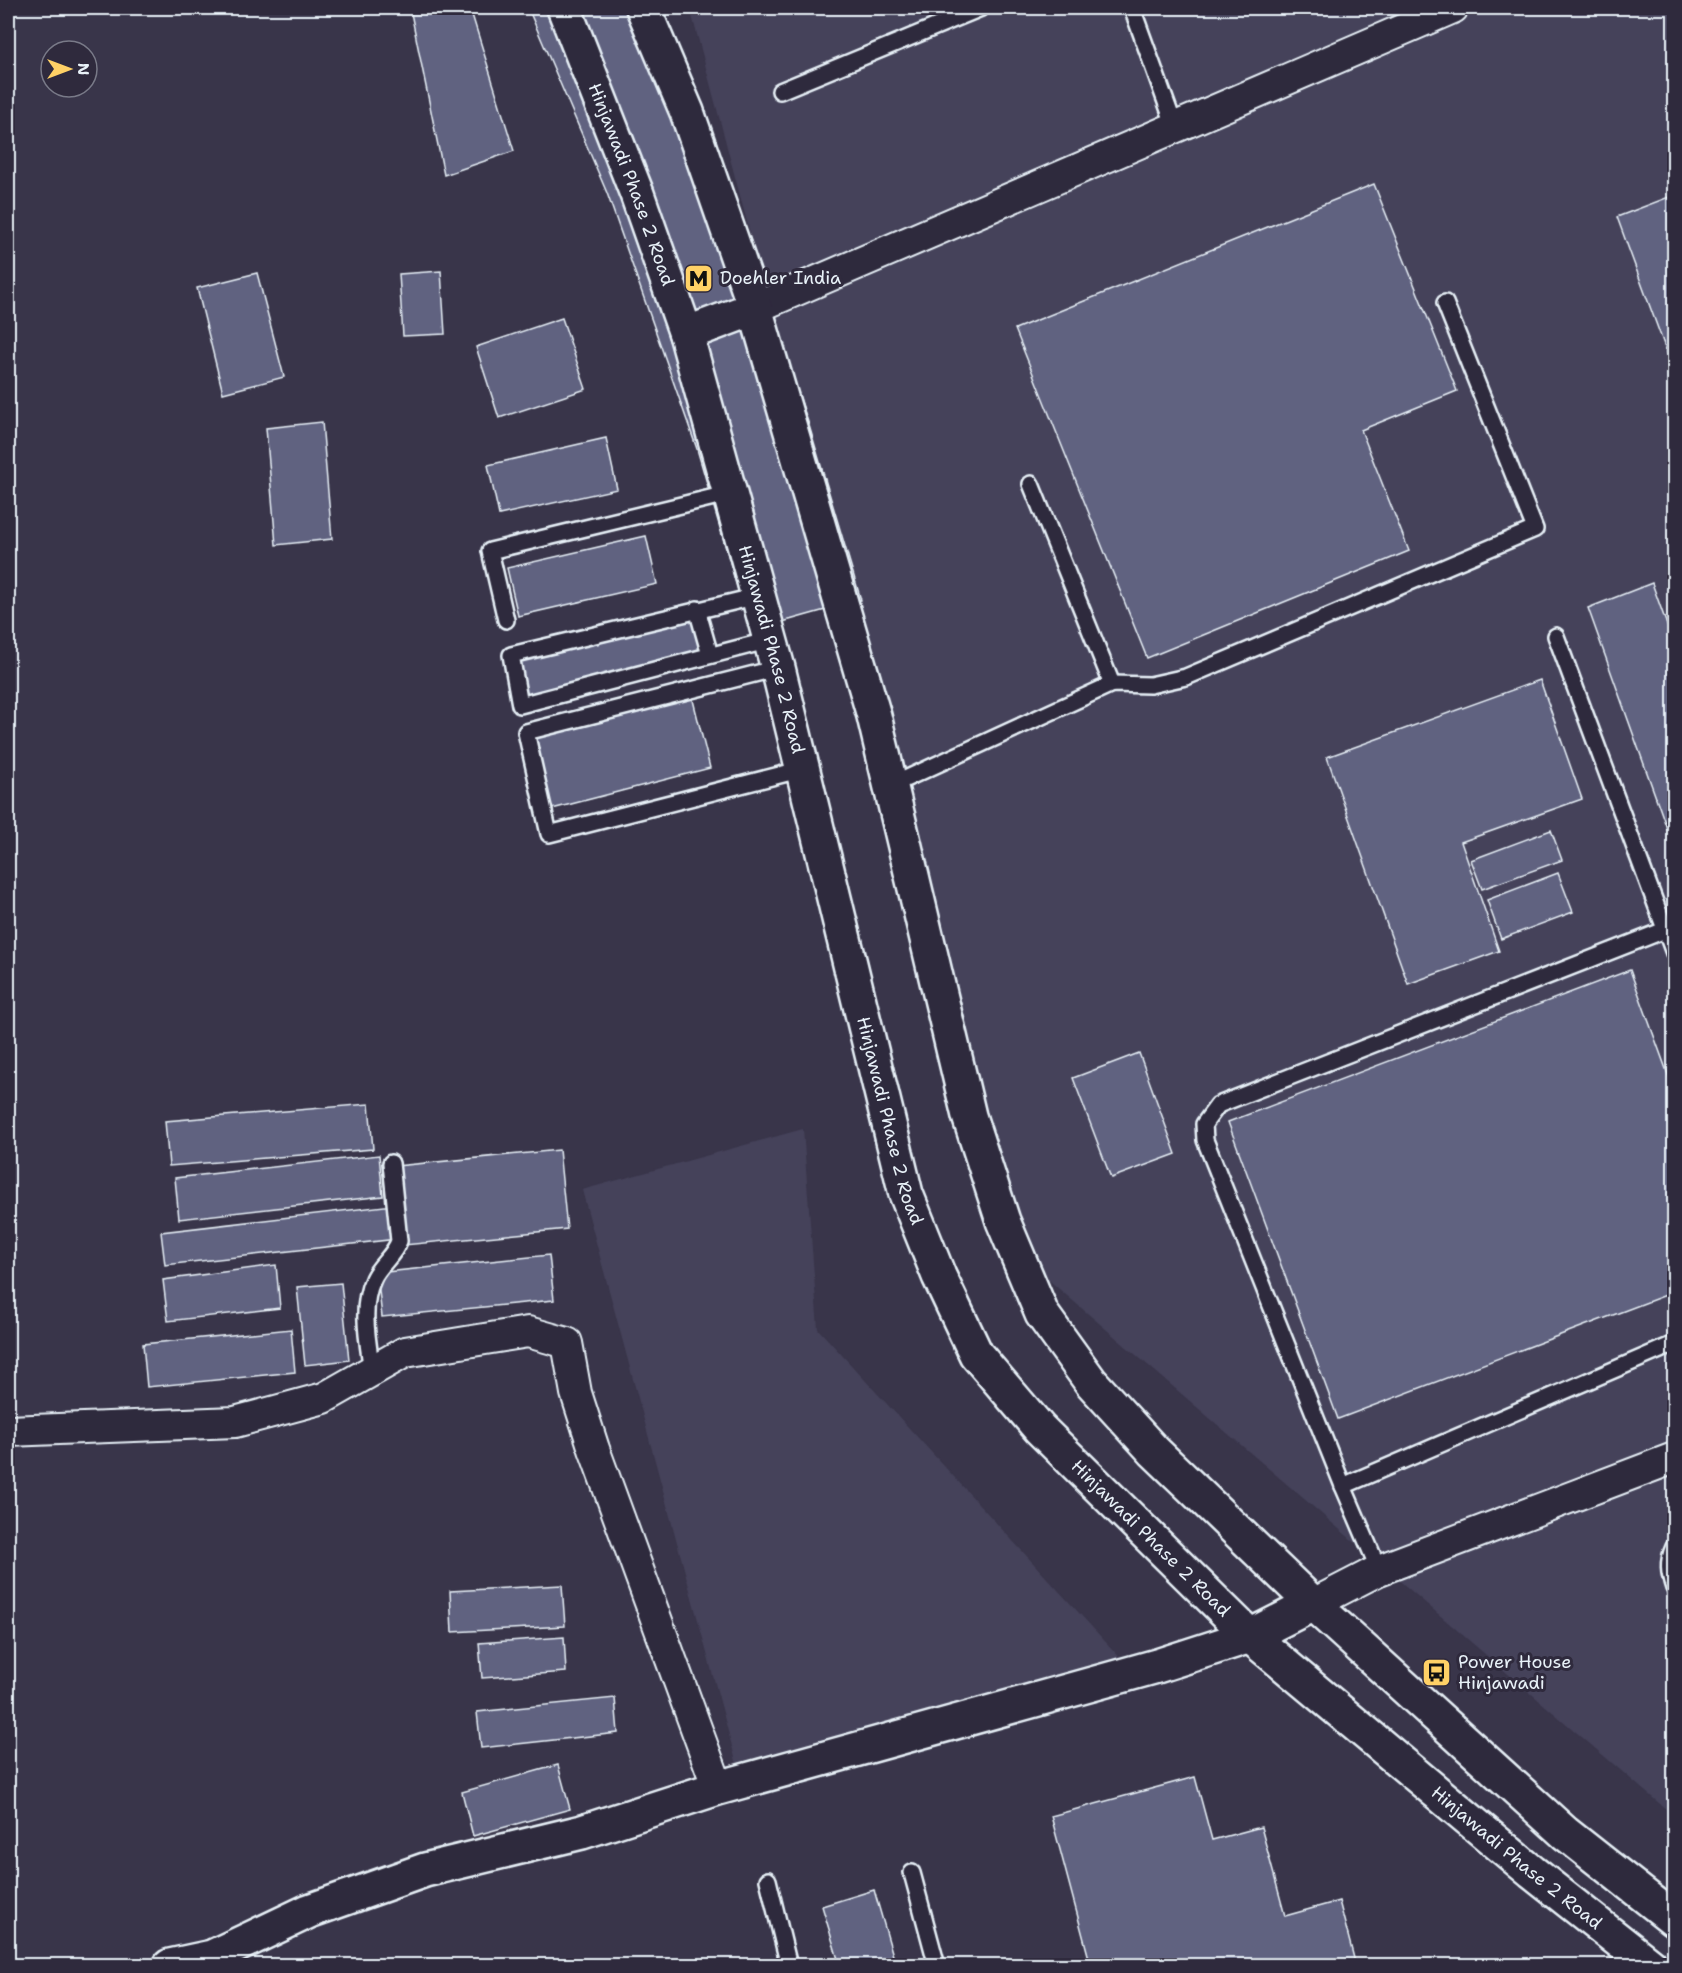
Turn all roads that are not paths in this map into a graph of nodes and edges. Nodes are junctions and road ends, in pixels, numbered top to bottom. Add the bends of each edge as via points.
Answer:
1 (564, 8) edge
2 (644, 8) edge
3 (981, 8) edge
4 (1132, 8) edge
5 (1454, 8) edge
6 (780, 91) dead end
7 (1174, 127) junction
8 (1445, 303) dead end
9 (755, 308) junction
10 (686, 334) junction
11 (1031, 484) dead end
12 (731, 493) junction
13 (758, 596) junction
14 (697, 609) junction
15 (506, 620) dead end
16 (1556, 636) dead end
17 (774, 654) junction
18 (710, 655) junction
19 (1112, 684) junction
20 (803, 769) junction
21 (890, 786) junction
22 (1665, 930) junction
23 (1674, 953) edge
24 (392, 1163) dead end
25 (1674, 1344) edge
26 (372, 1371) junction
27 (8, 1431) edge
28 (1674, 1458) edge
29 (1343, 1486) junction
30 (1674, 1547) edge
31 (1379, 1570) junction
32 (1674, 1588) edge
33 (1313, 1604) junction
34 (1250, 1636) junction
35 (718, 1788) junction
36 (912, 1873) dead end
37 (768, 1880) dead end
38 (1674, 1919) edge
39 (170, 1965) edge
40 (789, 1965) edge
41 (937, 1965) edge
42 (1651, 1965) edge

1 - 10 main road, Hinjawadi Phase 2 Road via 637,194
2 - 9 main road via 687,112
3 - 6 lane
4 - 7 lane
5 - 7 street
7 - 9 street
8 - 19 lane via 1535,529 1186,678 1150,685
9 - 10 main road
9 - 21 main road via 850,630
10 - 12 main road, Hinjawadi Phase 2 Road
11 - 19 lane
12 - 13 main road, Hinjawadi Phase 2 Road
12 - 15 lane via 489,550
13 - 14 lane
13 - 17 main road, Hinjawadi Phase 2 Road
14 - 18 lane
14 - 18 lane via 511,655 520,705
16 - 22 lane
17 - 18 lane
17 - 20 main road, Hinjawadi Phase 2 Road
17 - 20 lane via 526,732 549,834
19 - 21 lane
20 - 34 main road, Hinjawadi Phase 2 Road via 906,1194 976,1354 1040,1430
21 - 33 main road via 969,1116 1002,1221 1042,1314 1091,1382 1154,1451
22 - 23 lane
22 - 29 lane via 1218,1105 1204,1124 1205,1140
24 - 26 lane via 399,1241 372,1279 365,1320
25 - 29 lane
26 - 27 street via 324,1398 235,1422
26 - 35 street via 405,1352 528,1332 567,1343 576,1393 594,1449
28 - 31 street
29 - 31 lane
30 - 32 lane via 1669,1559
31 - 33 street
33 - 34 main road
33 - 38 main road via 1565,1833
34 - 35 main road via 1024,1705
34 - 42 main road, Hinjawadi Phase 2 Road via 1532,1872
35 - 39 main road via 582,1832 425,1870 309,1911 212,1957
36 - 41 lane
37 - 40 lane

